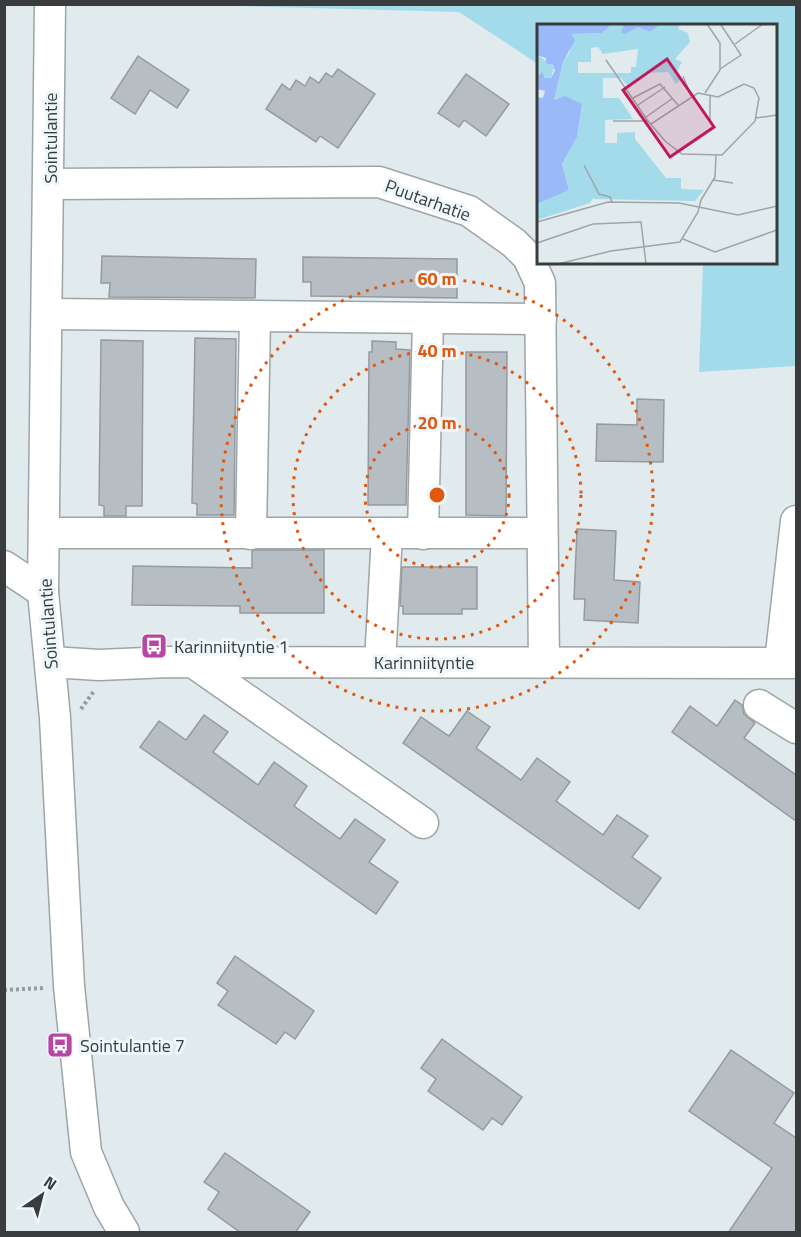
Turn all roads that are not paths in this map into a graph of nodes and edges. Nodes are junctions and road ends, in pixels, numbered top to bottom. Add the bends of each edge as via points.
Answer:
1 (50, 4) edge
2 (50, 184) junction
3 (48, 314) junction
4 (255, 317) junction
5 (428, 318) junction
6 (541, 319) junction
7 (796, 521) edge
8 (45, 533) junction
9 (542, 533) junction
10 (251, 534) junction
11 (387, 534) junction
12 (423, 534) junction
13 (4, 566) edge
14 (44, 592) junction
15 (51, 662) junction
16 (380, 662) junction
17 (543, 662) junction
18 (788, 662) edge
19 (194, 663) junction
20 (759, 705) dead end
21 (796, 728) edge
22 (423, 823) dead end
23 (124, 1233) edge

1 - 2 street, Sointulantie
2 - 3 street, Sointulantie
2 - 6 street, Puutarhatie via 379,182 469,211 514,243 528,257 540,283
3 - 4 street
3 - 8 street, Sointulantie
4 - 5 street
4 - 10 street
5 - 6 street
5 - 12 street
6 - 9 street, Puutarhatie
7 - 18 street
8 - 10 street
8 - 14 street, Sointulantie
9 - 12 street
9 - 17 street, Puutarhatie
10 - 11 street
11 - 12 street
11 - 16 street
13 - 14 street
14 - 15 street, Sointulantie
15 - 19 street, Karinniityntie
15 - 23 street, Sointulantie via 69,986 86,1152
16 - 17 street, Karinniityntie
16 - 19 street, Karinniityntie
17 - 18 street, Karinniityntie
19 - 22 street
20 - 21 street

